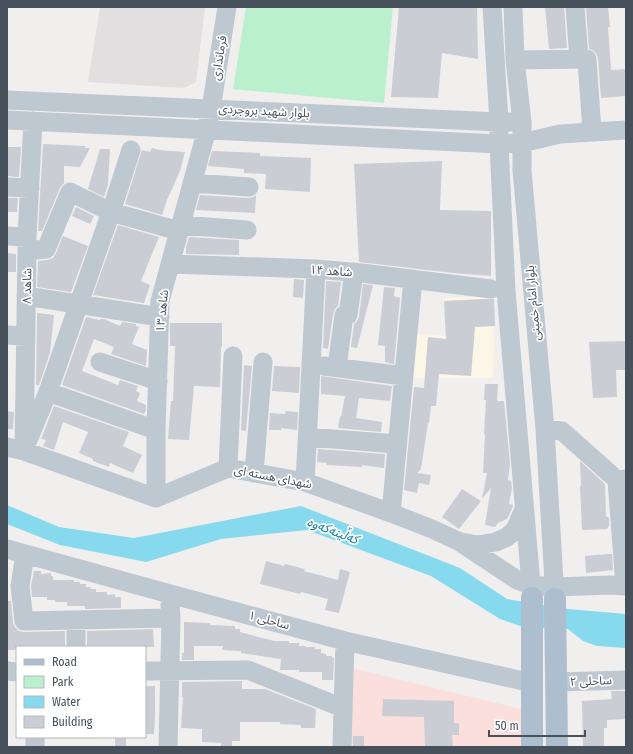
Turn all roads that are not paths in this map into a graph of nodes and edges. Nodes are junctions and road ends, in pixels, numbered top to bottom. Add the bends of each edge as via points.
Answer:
1 (227, 7) edge
2 (492, 7) edge
3 (513, 7) edge
4 (575, 7) edge
5 (579, 59) junction
6 (515, 60) junction
7 (7, 100) edge
8 (211, 109) junction
9 (7, 120) edge
10 (33, 121) junction
11 (499, 122) junction
12 (522, 122) junction
13 (207, 129) junction
14 (626, 130) edge
15 (592, 132) junction
16 (560, 134) junction
17 (522, 143) junction
18 (499, 144) junction
19 (131, 150) dead end
20 (192, 183) junction
21 (7, 187) edge
22 (249, 187) dead end
23 (30, 188) junction
24 (111, 212) junction
25 (180, 228) junction
26 (247, 230) dead end
27 (7, 236) edge
28 (27, 244) junction
29 (170, 264) junction
30 (316, 269) junction
31 (354, 272) junction
32 (413, 279) junction
33 (491, 289) dead end
34 (26, 296) junction
35 (78, 305) junction
36 (160, 317) junction
37 (7, 335) edge
38 (26, 336) junction
39 (233, 356) dead end
40 (100, 362) dead end
41 (263, 362) dead end
42 (311, 364) junction
43 (336, 367) junction
44 (404, 376) junction
45 (158, 381) junction
46 (48, 392) junction
47 (545, 429) junction
48 (156, 430) junction
49 (308, 437) junction
50 (397, 444) junction
51 (16, 449) edge
52 (228, 468) junction
53 (254, 473) junction
54 (621, 479) edge
55 (305, 482) junction
56 (156, 498) junction
57 (524, 508) junction
58 (390, 512) junction
59 (460, 542) junction
60 (7, 549) edge
61 (25, 554) junction
62 (14, 586) edge
63 (626, 586) edge
64 (531, 592) junction
65 (555, 593) junction
66 (170, 594) junction
67 (171, 618) junction
68 (76, 620) junction
69 (345, 641) junction
70 (76, 646) edge
71 (170, 670) junction
72 (146, 671) edge
73 (626, 680) edge
74 (557, 682) junction
75 (532, 683) junction
76 (343, 708) junction
77 (168, 747) edge
78 (342, 747) edge
79 (532, 747) edge
80 (558, 747) edge

1 - 8 street, فرمانداری
2 - 11 street, بلوار امام خمینی
3 - 6 street, بلوار امام خمینی
4 - 5 street
5 - 6 street
5 - 15 street via 587,59
6 - 12 street, بلوار امام خمینی
7 - 8 street, بلوار شهید بروجردی
8 - 11 street, بلوار شهید بروجردی
8 - 13 street, فرمانداری
9 - 10 street, بلوار شهید بروجردی
10 - 13 street, بلوار شهید بروجردی
10 - 23 street, شاهد ۸
11 - 12 street, بلوار شهید بروجردی
11 - 18 street, بلوار امام خمینی
12 - 16 street, بلوار شهید بروجردی
12 - 17 street, بلوار امام خمینی
13 - 18 street, بلوار شهید بروجردی
13 - 20 street, شاهد ۱۳
14 - 15 street
15 - 16 street
16 - 17 street, بلوار شهید بروجردی
17 - 18 street, بلوار شهید بروجردی
17 - 47 street, بلوار امام خمینی via 522,170
18 - 57 street, بلوار امام خمینی via 506,291
19 - 24 street
20 - 22 street
20 - 25 street, شاهد ۱۳
21 - 23 street
23 - 28 street, شاهد ۸
24 - 25 street
24 - 28 street via 70,192 46,249
24 - 35 street
25 - 26 street
25 - 29 street, شاهد ۱۳
27 - 28 street
28 - 34 street, شاهد ۸
29 - 30 street, شاهد ۱۴
29 - 36 street, شاهد ۱۳ via 160,301
30 - 31 street, شاهد ۱۴
30 - 42 street
31 - 32 street, شاهد ۱۴
31 - 43 street via 348,315 344,316
32 - 33 street, شاهد ۱۴
32 - 44 street
34 - 35 street
34 - 38 street, شاهد ۸
35 - 36 street
35 - 46 street
36 - 45 street, شاهد ۱۳
37 - 38 street
38 - 51 street, شاهد ۸
39 - 52 street
40 - 45 street
41 - 53 street
42 - 43 street
42 - 49 street
43 - 44 street
44 - 50 street
45 - 48 street, شاهد ۱۳
46 - 48 street
46 - 51 street
47 - 54 street via 562,431
47 - 65 street, بلوار امام خمینی
48 - 56 street, شاهد ۱۳
49 - 50 street
49 - 55 street
50 - 58 street
51 - 56 street
52 - 53 street, شهدای هسته ای
52 - 56 street, شهدای هسته ای
53 - 55 street, شهدای هسته ای
54 - 63 street
55 - 58 street, شهدای هسته ای
57 - 59 street via 516,530 507,537 478,545
57 - 64 street, بلوار امام خمینی
58 - 59 street, شهدای هسته ای
59 - 64 street, شهدای هسته ای
60 - 61 street, ساحلی ۱
61 - 62 street
61 - 66 street, ساحلی ۱
62 - 68 street via 24,621
63 - 65 street, شهدای هسته ای via 610,584
64 - 65 street, شهدای هسته ای
64 - 75 main road
65 - 74 main road
66 - 67 street
66 - 69 street, ساحلی ۱
67 - 68 street
67 - 71 street
68 - 70 street
69 - 75 street, ساحلی ۱
69 - 76 street
71 - 72 street
71 - 76 street via 248,670
71 - 77 street
73 - 74 street, ساحلی ۲
74 - 80 main road
75 - 79 main road
76 - 78 street

